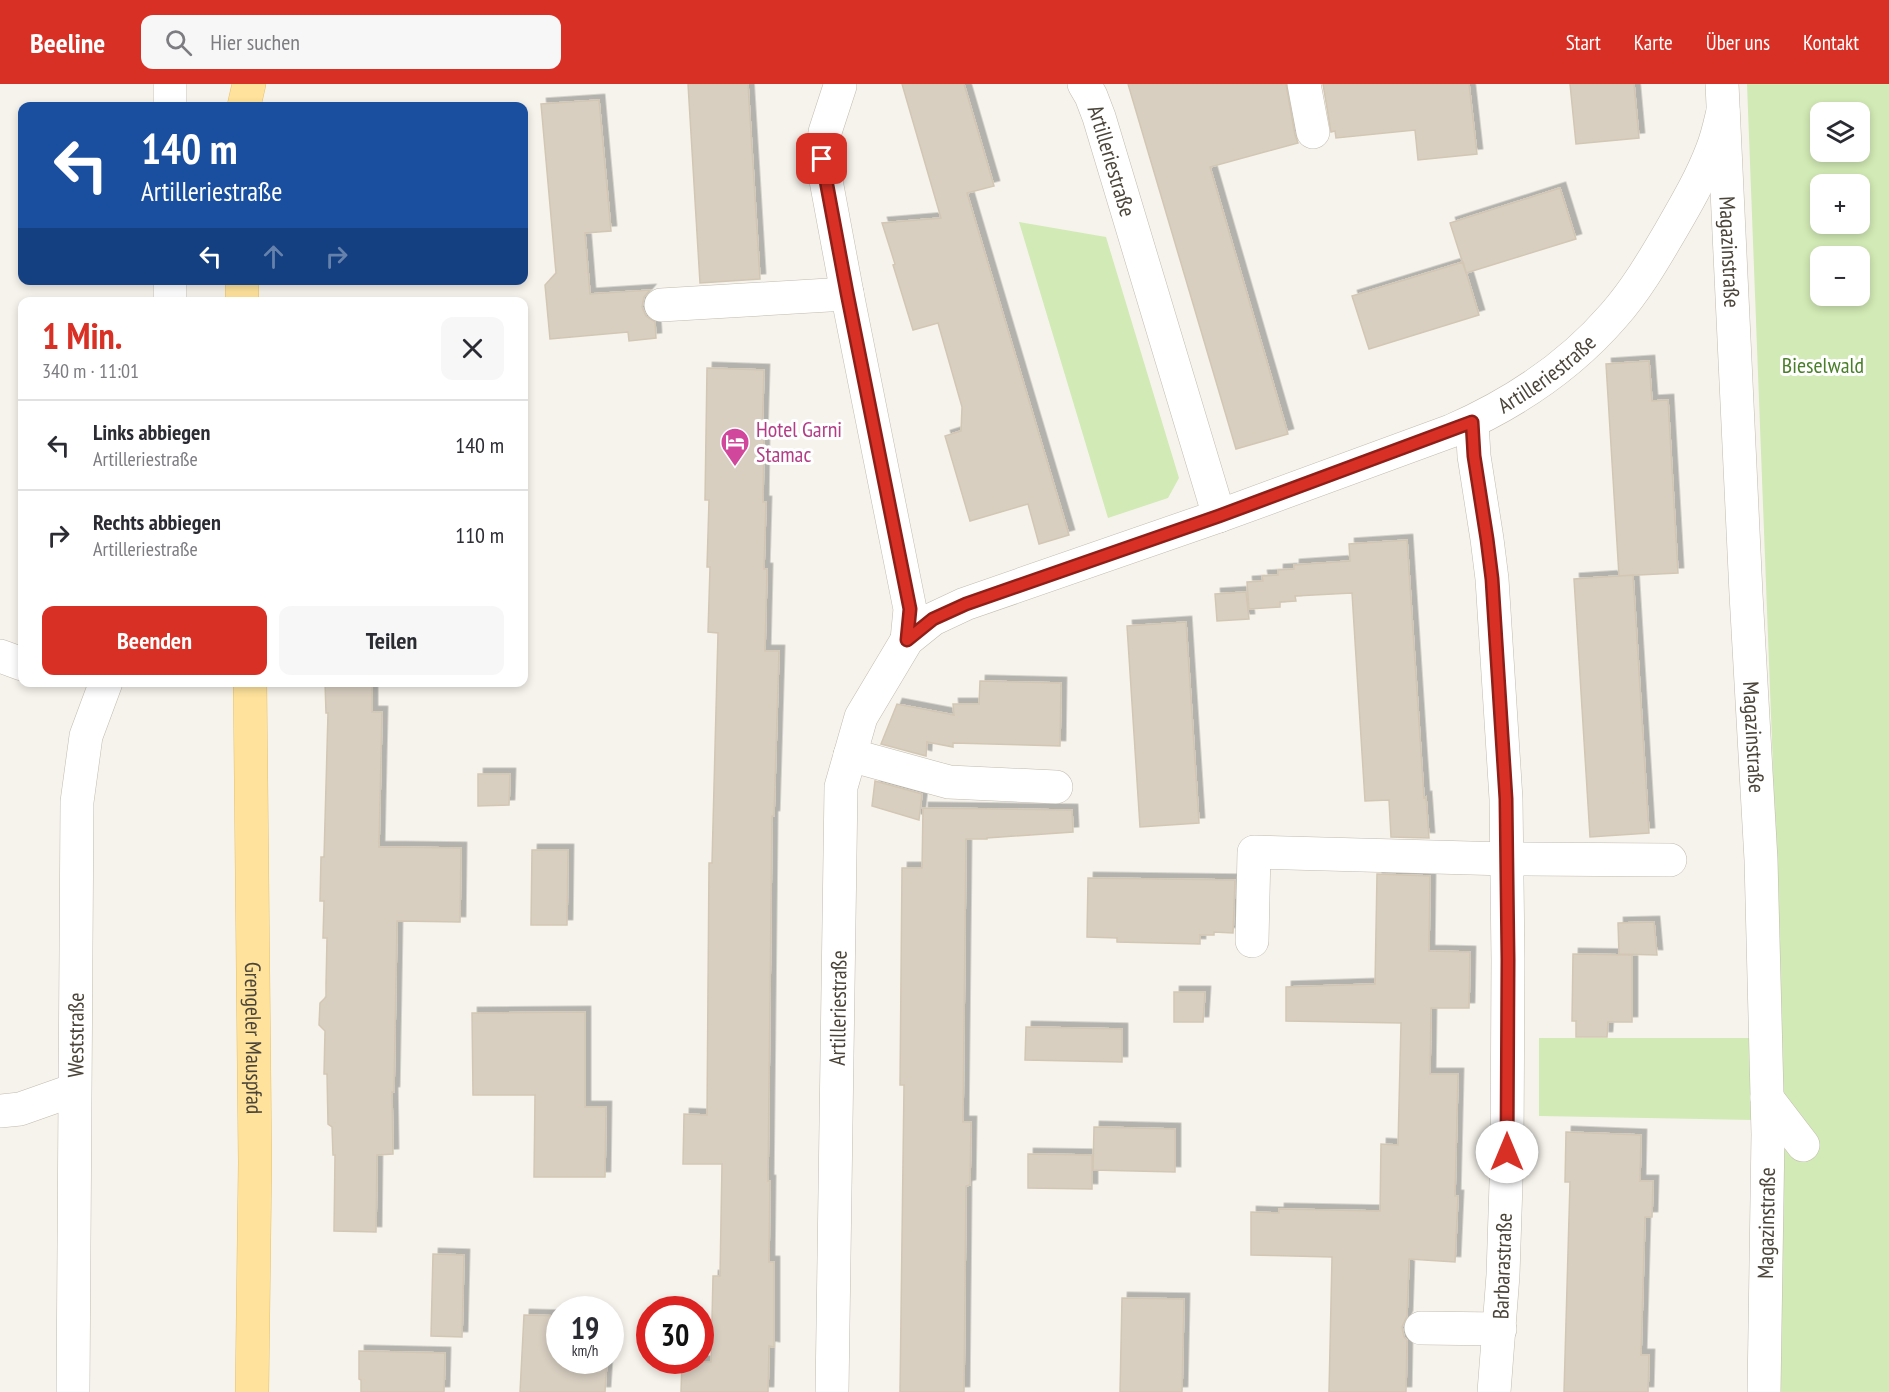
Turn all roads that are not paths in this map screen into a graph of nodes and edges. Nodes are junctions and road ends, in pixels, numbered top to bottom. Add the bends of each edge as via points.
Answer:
1 (170, 84) edge
2 (1084, 84) edge
3 (1304, 84) edge
4 (840, 86) dead end
5 (1723, 97) edge
6 (170, 102) edge
7 (1313, 132) dead end
8 (847, 293) junction
9 (662, 305) dead end
10 (1472, 422) junction
11 (1219, 516) junction
12 (907, 640) junction
13 (0, 656) edge
14 (18, 663) edge
15 (104, 687) edge
16 (250, 687) edge
17 (850, 755) junction
18 (1056, 787) dead end
19 (1507, 859) junction
20 (1670, 860) dead end
21 (1252, 941) dead end
22 (74, 1090) junction
23 (1767, 1098) junction
24 (0, 1111) edge
25 (1803, 1145) dead end
26 (1421, 1328) dead end
27 (1500, 1329) junction
28 (73, 1392) edge
29 (252, 1392) edge
30 (832, 1392) edge
31 (1494, 1392) edge
32 (1764, 1392) edge

1 - 6 street
2 - 11 street, Artilleriestraße via 1099,117
3 - 7 street
4 - 8 street, Artilleriestraße via 825,132 822,159
5 - 10 street, Artilleriestraße via 1713,150 1688,201 1649,268 1614,314 1583,348 1534,387
5 - 23 street, Magazinstraße via 1761,860
8 - 9 street
8 - 12 street, Artilleriestraße via 910,609
10 - 11 street, Artilleriestraße
10 - 19 street, Barbarastraße via 1492,579
11 - 12 street, Artilleriestraße via 966,604 933,619
12 - 17 street, Artilleriestraße via 861,717
13 - 14 street
15 - 22 street, Weststraße via 86,736 77,802
16 - 29 main road, Grengeler Mauspfad via 255,1163
17 - 18 street via 949,782
17 - 30 street, Artilleriestraße via 842,787
19 - 20 street
19 - 21 street via 1254,852
19 - 27 street, Barbarastraße via 1507,1152
22 - 24 street via 20,1109
22 - 28 street, Weststraße
23 - 25 street
23 - 32 street, Magazinstraße
26 - 27 street
27 - 31 street, Barbarastraße

